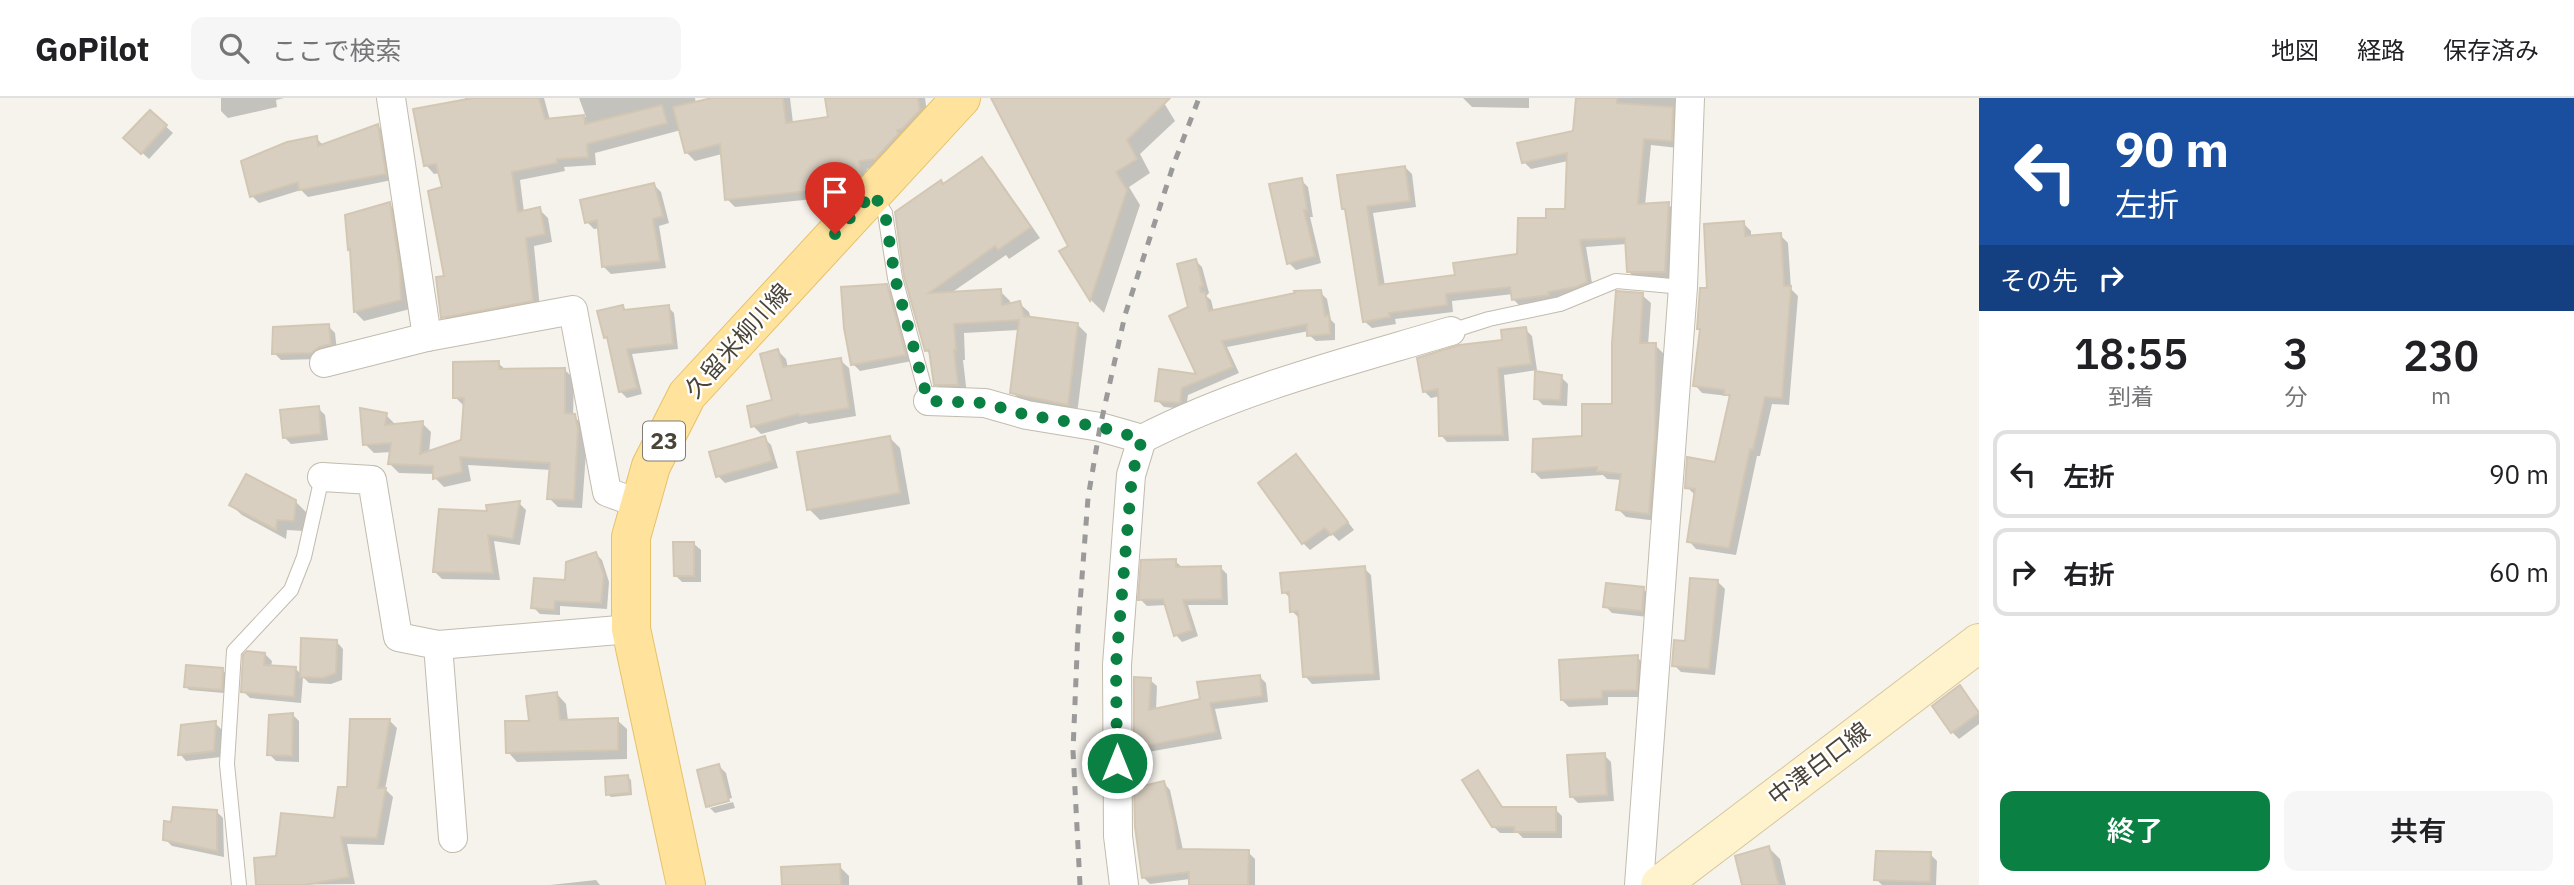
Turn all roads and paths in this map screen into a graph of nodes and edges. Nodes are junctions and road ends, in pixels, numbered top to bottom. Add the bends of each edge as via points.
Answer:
1 (392, 98) edge
2 (961, 98) edge
3 (1690, 98) edge
4 (873, 193) junction
5 (1683, 287) junction
6 (1451, 331) joint
7 (427, 337) junction
8 (324, 363) dead end
9 (928, 401) joint
10 (1142, 439) junction
11 (322, 477) joint
12 (640, 504) junction
13 (631, 629) junction
14 (1979, 643) edge
15 (438, 645) junction
16 (453, 838) dead end
17 (239, 885) edge
18 (686, 885) edge
19 (1124, 885) edge
20 (1639, 885) edge
21 (1660, 885) edge

1 - 7 street
2 - 4 main road, 久留米柳川線 / 23
3 - 5 street
4 - 9 lane via 885,213 895,278
4 - 12 main road, 久留米柳川線 / 23 via 687,395 651,466
5 - 6 lane via 1616,281 1560,304
5 - 20 street
6 - 10 street via 1300,375
7 - 8 street
7 - 12 street via 573,310 607,492
9 - 10 street via 985,403
10 - 19 street via 1132,475 1116,665 1118,836
11 - 15 street via 372,480 398,637
11 - 17 lane via 304,557 291,590 234,651 227,764
12 - 13 main road, 久留米柳川線 / 23 via 631,537
13 - 15 street
13 - 18 main road, 久留米柳川線 / 23
14 - 21 main road, 中津白口線
15 - 16 street

